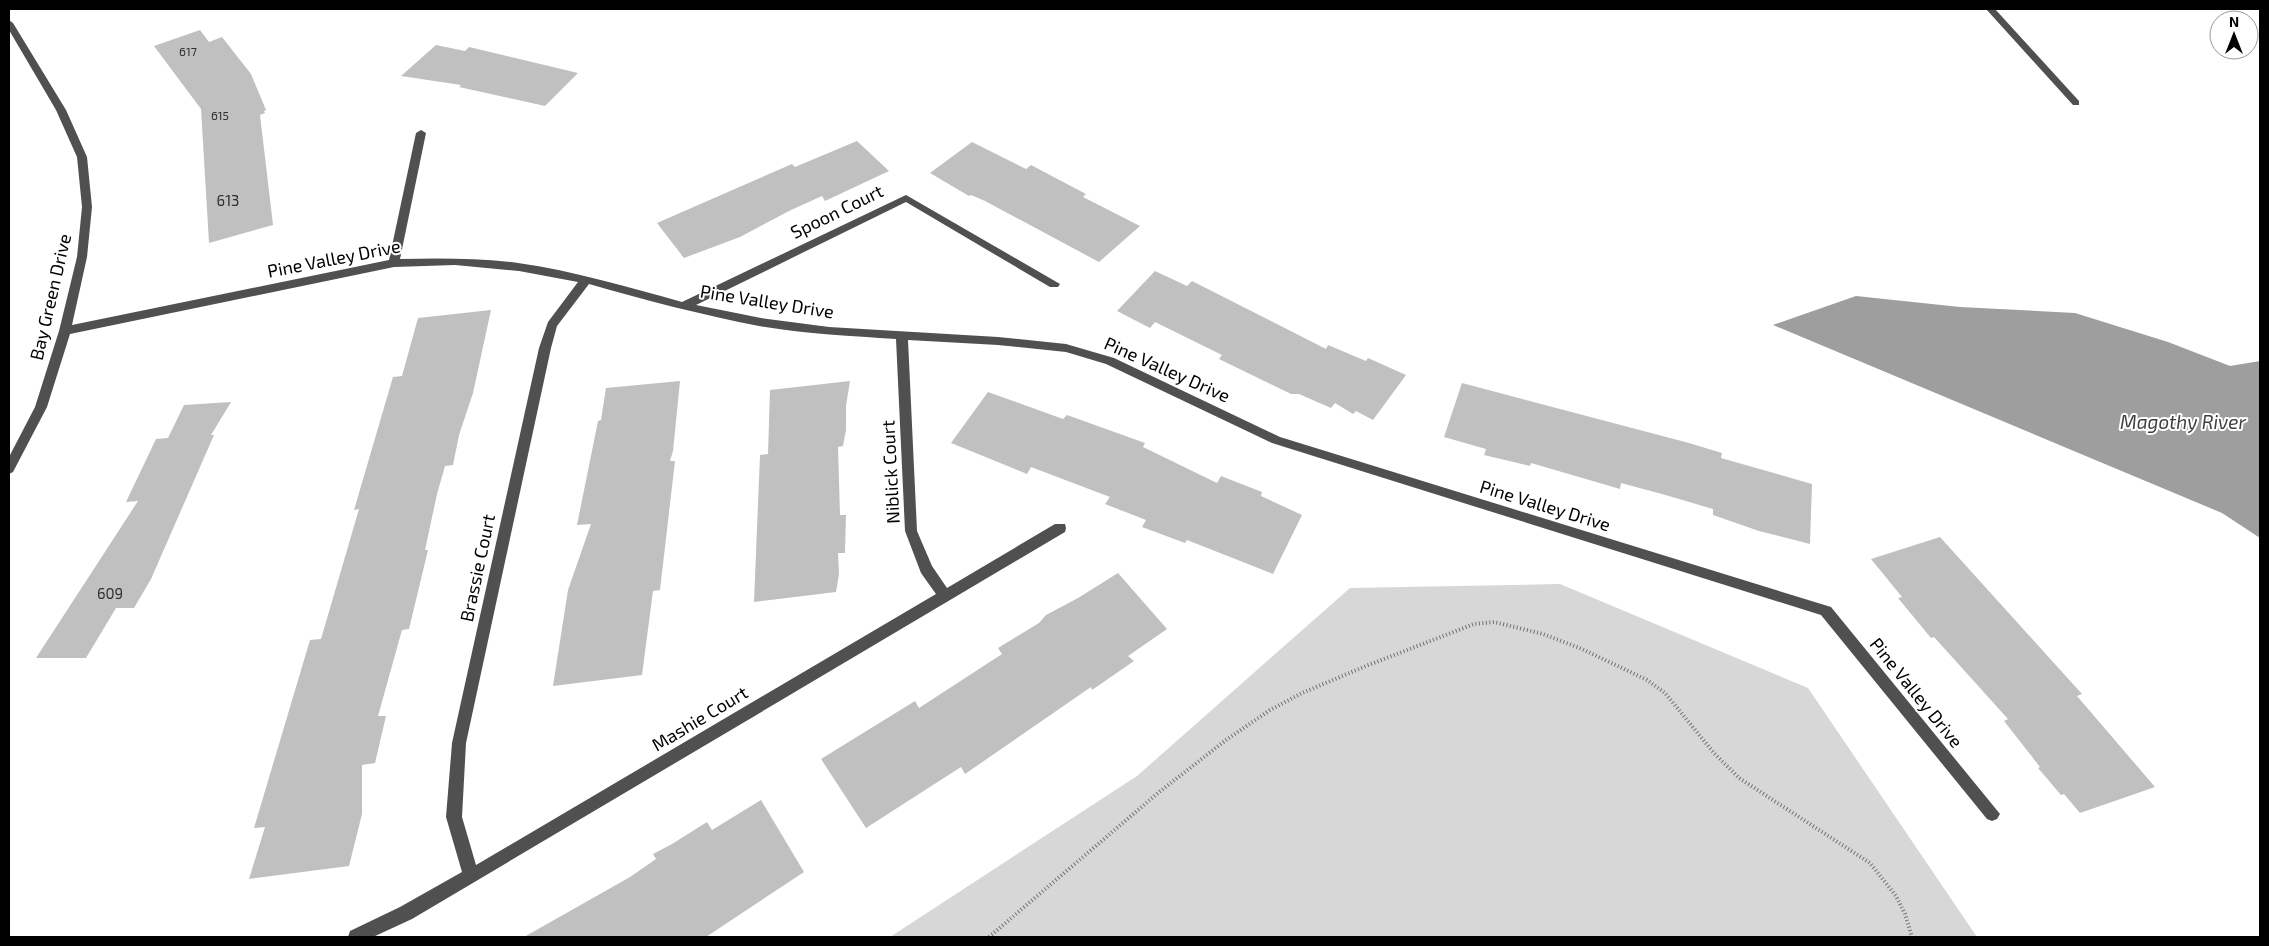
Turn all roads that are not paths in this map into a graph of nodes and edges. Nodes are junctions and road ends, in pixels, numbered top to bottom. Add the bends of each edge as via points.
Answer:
1 (1990, 9) edge
2 (9, 23) edge
3 (2076, 103) dead end
4 (421, 133) dead end
5 (394, 263) junction
6 (586, 280) junction
7 (1054, 284) dead end
8 (683, 306) junction
9 (66, 331) junction
10 (902, 337) junction
11 (9, 469) edge
12 (1060, 528) dead end
13 (945, 596) junction
14 (1992, 814) dead end
15 (471, 876) junction
16 (356, 937) edge

1 - 3 street
2 - 9 street, Bay Green Drive via 61,110 82,157 87,207 82,257
4 - 5 street
5 - 6 street, Pine Valley Drive via 455,261 519,267
5 - 9 street, Pine Valley Drive
6 - 8 street, Pine Valley Drive
6 - 15 street, Brassie Court via 552,325 545,348 459,744 454,817
7 - 8 street, Spoon Court via 906,198
8 - 10 street, Pine Valley Drive via 829,331
9 - 11 street, Bay Green Drive via 41,407
10 - 13 street, Niblick Court via 911,531 926,569
10 - 14 street, Pine Valley Drive via 1066,348 1101,358 1285,443 1826,611
12 - 13 street, Mashie Court
13 - 15 street, Mashie Court
15 - 16 street, Mashie Court

